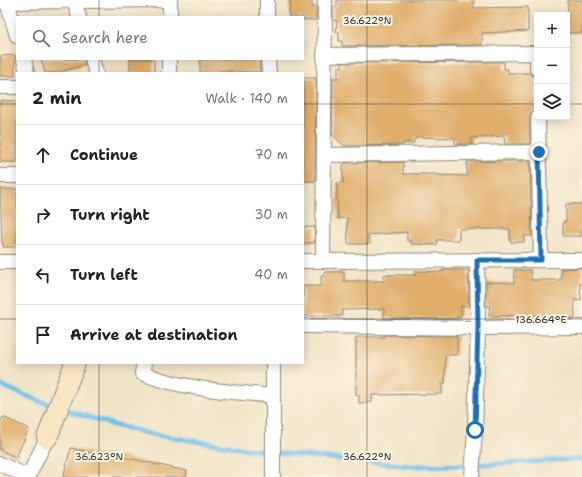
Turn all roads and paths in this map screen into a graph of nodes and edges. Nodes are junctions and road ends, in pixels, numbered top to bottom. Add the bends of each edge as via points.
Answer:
1 (165, 0) edge
2 (170, 0) edge
3 (267, 0) edge
4 (325, 0) edge
5 (74, 1) edge
6 (4, 2) edge
7 (79, 16) edge
8 (170, 16) edge
9 (267, 16) edge
10 (16, 33) edge
11 (534, 53) edge
12 (324, 55) junction
13 (24, 60) edge
14 (92, 60) edge
15 (169, 60) edge
16 (268, 60) edge
17 (28, 72) edge
18 (96, 72) edge
19 (169, 72) edge
20 (269, 72) edge
21 (16, 86) edge
22 (0, 87) edge
23 (538, 120) edge
24 (539, 152) junction
25 (324, 156) junction
26 (0, 176) edge
27 (16, 176) edge
28 (477, 260) junction
29 (541, 260) junction
30 (582, 260) edge
31 (304, 261) edge
32 (323, 261) junction
33 (0, 262) edge
34 (16, 262) edge
35 (304, 326) edge
36 (582, 327) edge
37 (478, 328) junction
38 (75, 364) edge
39 (144, 364) edge
40 (273, 364) edge
41 (273, 396) junction
42 (47, 438) joint
43 (0, 464) edge
44 (472, 474) edge
45 (28, 477) edge
46 (273, 477) edge

1 - 5 street
2 - 8 street
3 - 9 street
4 - 12 street
5 - 6 street
5 - 7 street
6 - 10 street
11 - 12 street
12 - 25 street
13 - 17 street
14 - 18 street
15 - 19 street
16 - 20 street
21 - 22 street
23 - 24 street
24 - 25 street
24 - 29 street
25 - 32 street
26 - 27 street
28 - 29 street
28 - 32 street
28 - 37 street
29 - 30 street
31 - 32 street
33 - 34 street
35 - 37 street
36 - 37 street
37 - 44 street
38 - 42 street
39 - 41 street via 142,373 162,381 201,389
40 - 41 street
41 - 46 street
42 - 45 street
43 - 45 street

